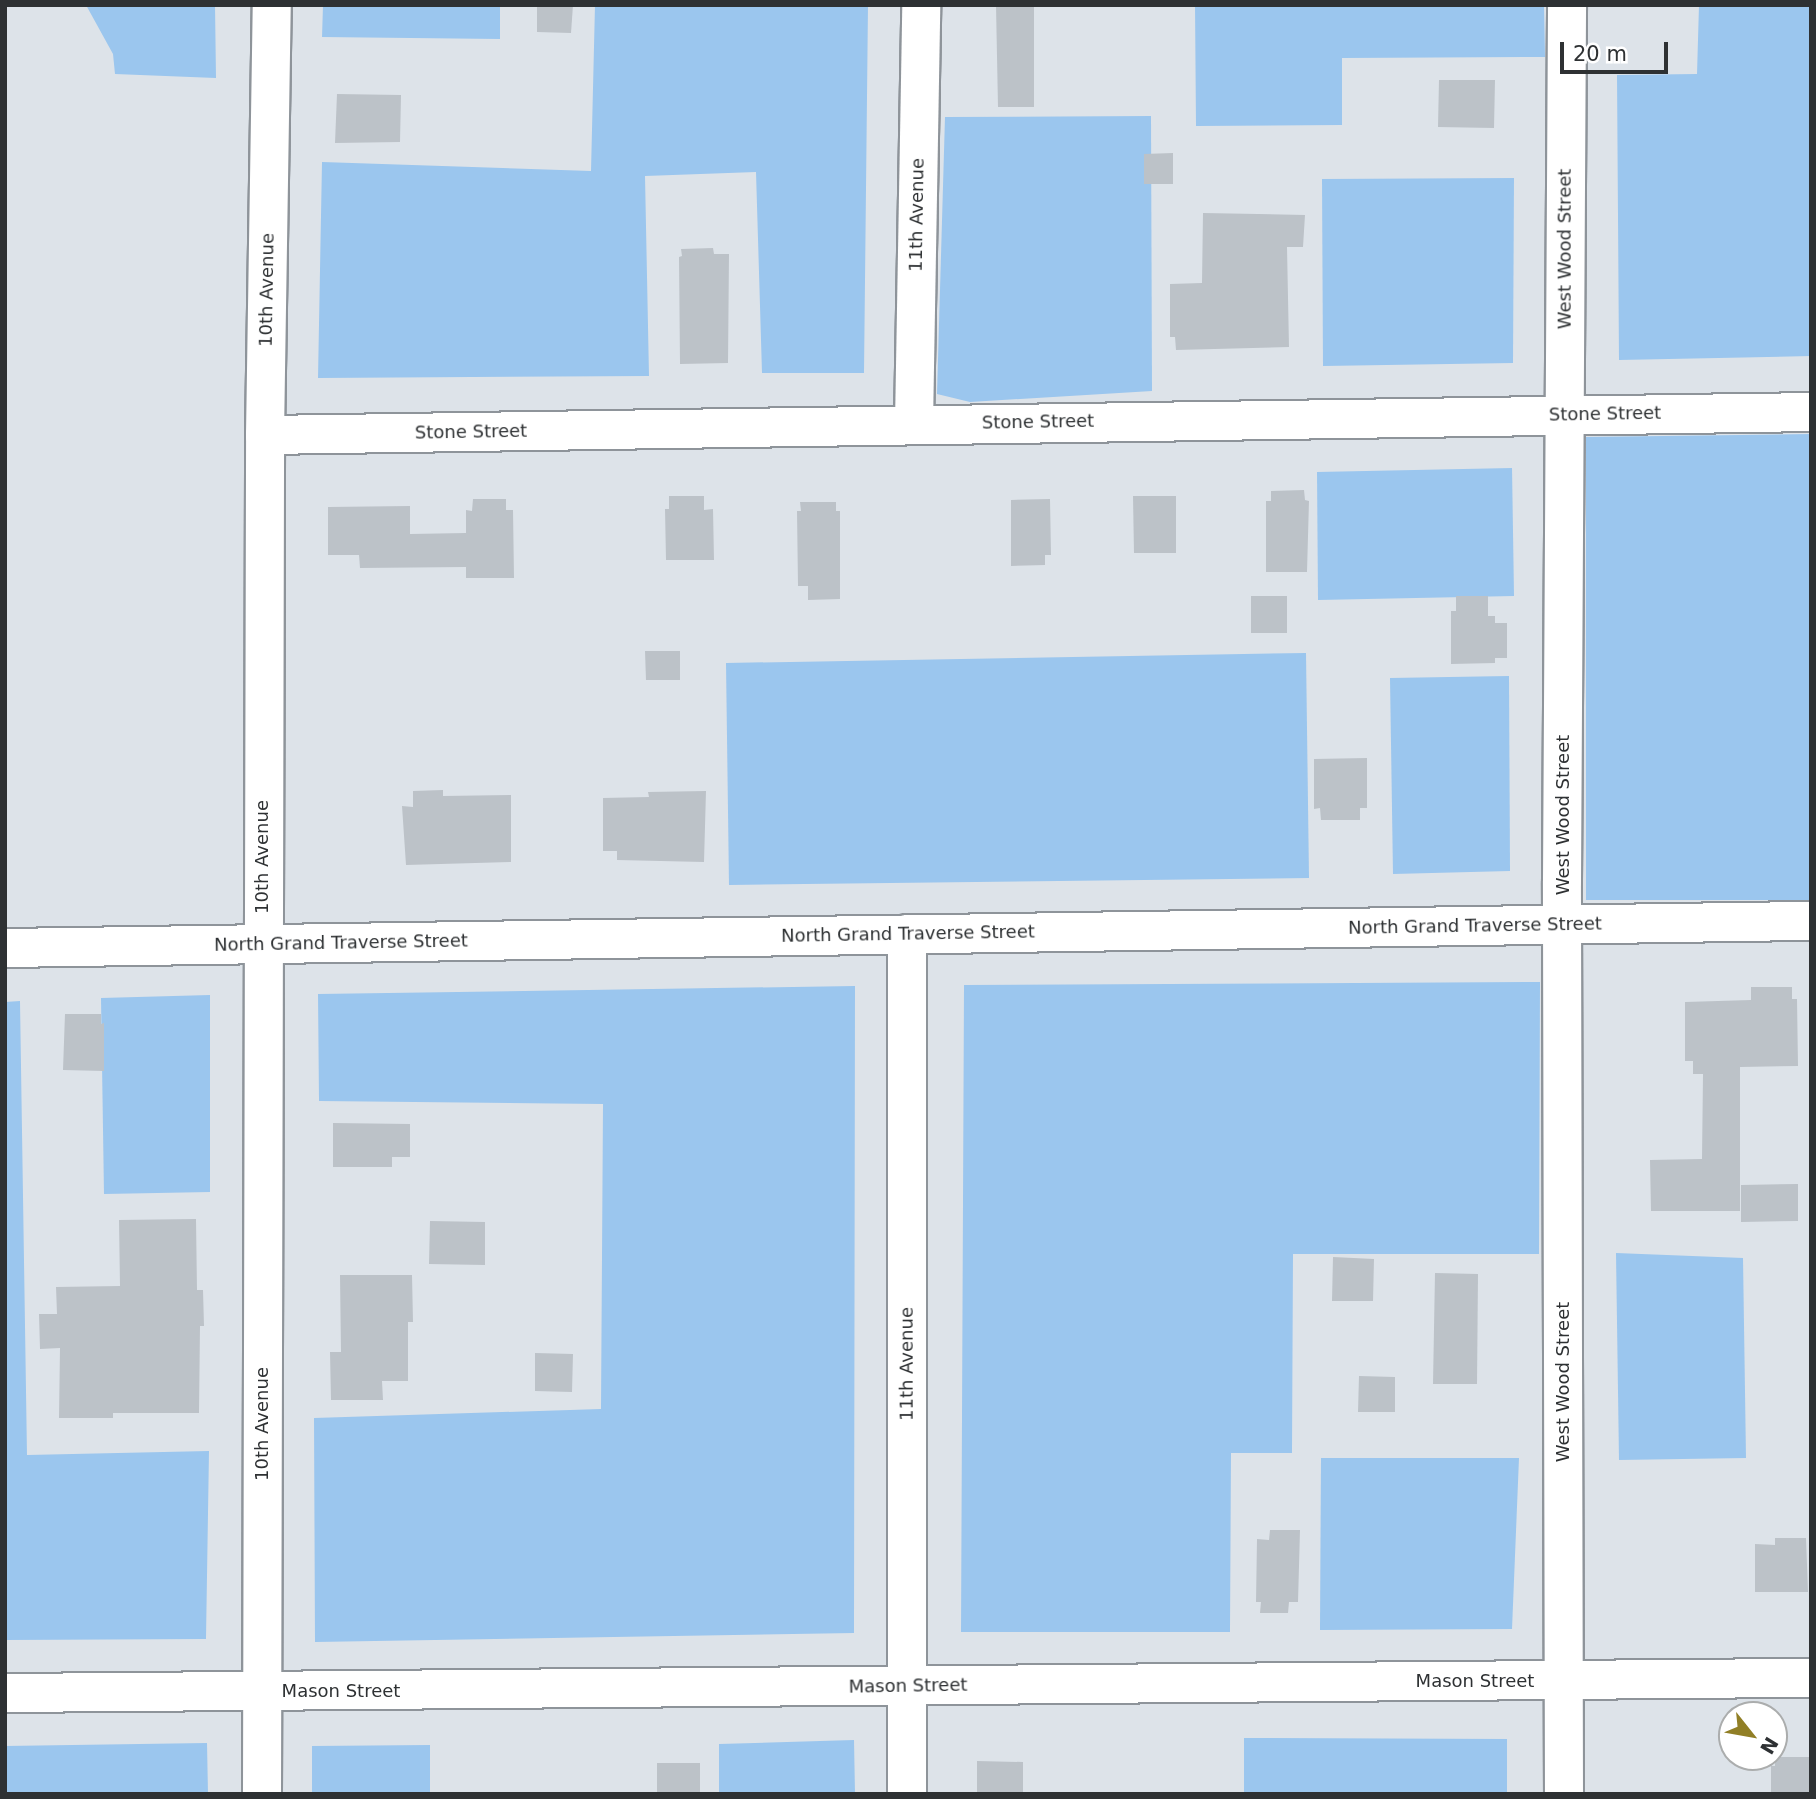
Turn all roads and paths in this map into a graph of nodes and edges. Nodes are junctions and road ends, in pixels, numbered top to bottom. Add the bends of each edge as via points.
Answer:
1 (272, 5) edge
2 (921, 5) edge
3 (1567, 5) edge
4 (1811, 412) edge
5 (1564, 415) junction
6 (914, 424) junction
7 (265, 435) junction
8 (1811, 921) edge
9 (1563, 924) junction
10 (907, 934) junction
11 (262, 944) junction
12 (5, 948) edge
13 (1811, 1678) edge
14 (1564, 1680) junction
15 (907, 1686) junction
16 (261, 1691) junction
17 (5, 1692) edge
18 (262, 1794) edge
19 (907, 1794) edge
20 (1564, 1794) edge

1 - 7 street, 10th Avenue
2 - 6 street, 11th Avenue
3 - 5 street, West Wood Street
4 - 5 street, Stone Street
5 - 6 street, Stone Street
5 - 9 street, West Wood Street
6 - 7 street, Stone Street
7 - 11 street, 10th Avenue
8 - 9 street, North Grand Traverse Street
9 - 10 street, North Grand Traverse Street
9 - 14 street, West Wood Street
10 - 11 street, North Grand Traverse Street
10 - 15 street, 11th Avenue
11 - 12 street, North Grand Traverse Street
11 - 16 street, 10th Avenue
13 - 14 street, Mason Street
14 - 15 street, Mason Street
14 - 20 street, West Wood Street
15 - 16 street, Mason Street
15 - 19 street, 11th Avenue
16 - 17 street, Mason Street
16 - 18 street, 10th Avenue

